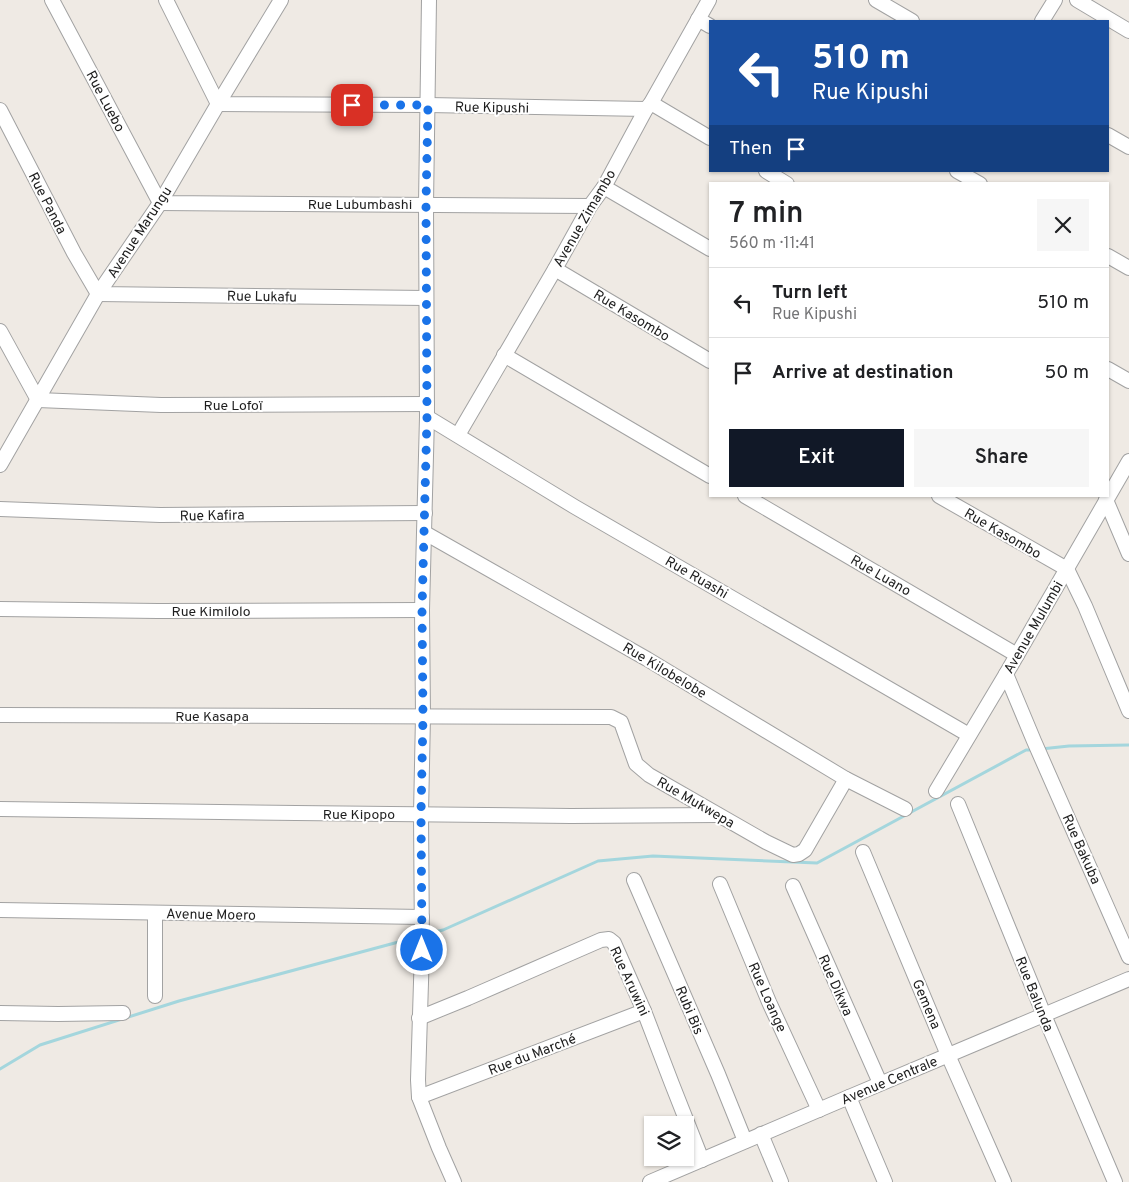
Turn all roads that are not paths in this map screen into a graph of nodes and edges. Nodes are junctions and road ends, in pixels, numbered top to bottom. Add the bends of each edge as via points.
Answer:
1 (52, 0) edge
2 (166, 0) edge
3 (280, 0) edge
4 (429, 0) edge
5 (709, 0) edge
6 (876, 0) edge
7 (1055, 0) edge
8 (1077, 0) edge
9 (910, 20) edge
10 (1043, 20) edge
11 (704, 22) edge
12 (1129, 31) edge
13 (218, 104) junction
14 (428, 105) junction
15 (648, 106) junction
16 (0, 110) edge
17 (1109, 136) edge
18 (709, 137) edge
19 (1129, 147) edge
20 (768, 172) edge
21 (960, 172) edge
22 (784, 182) edge
23 (977, 182) edge
24 (604, 186) junction
25 (160, 203) junction
26 (426, 204) junction
27 (590, 206) junction
28 (709, 248) edge
29 (1109, 257) edge
30 (1129, 268) edge
31 (555, 269) junction
32 (98, 294) junction
33 (426, 298) junction
34 (0, 331) edge
35 (504, 355) junction
36 (709, 360) edge
37 (1109, 370) edge
38 (1129, 381) edge
39 (38, 400) junction
40 (427, 411) junction
41 (458, 435) junction
42 (1129, 461) edge
43 (0, 465) edge
44 (709, 475) edge
45 (1111, 484) edge
46 (747, 497) edge
47 (941, 497) edge
48 (1107, 497) edge
49 (1106, 500) junction
50 (0, 509) edge
51 (425, 513) junction
52 (425, 533) junction
53 (1129, 554) edge
54 (1067, 569) junction
55 (0, 609) edge
56 (422, 610) junction
57 (1017, 655) junction
58 (1006, 674) junction
59 (1129, 711) edge
60 (0, 715) edge
61 (423, 716) junction
62 (621, 722) joint
63 (969, 735) junction
64 (846, 779) junction
65 (936, 791) dead end
66 (958, 804) dead end
67 (0, 809) edge
68 (906, 809) dead end
69 (421, 814) junction
70 (719, 815) junction
71 (863, 852) dead end
72 (634, 880) dead end
73 (720, 884) dead end
74 (793, 886) dead end
75 (0, 910) edge
76 (155, 913) junction
77 (422, 917) junction
78 (1129, 957) edge
79 (1129, 979) edge
80 (155, 996) dead end
81 (644, 1011) junction
82 (0, 1013) edge
83 (123, 1013) dead end
84 (1044, 1015) junction
85 (419, 1018) junction
86 (948, 1055) junction
87 (880, 1084) junction
88 (849, 1096) junction
89 (419, 1097) junction
90 (819, 1110) junction
91 (762, 1134) junction
92 (745, 1141) junction
93 (702, 1160) junction
94 (672, 1178) edge
95 (454, 1182) edge
96 (650, 1182) edge
97 (781, 1182) edge
98 (884, 1182) edge
99 (1004, 1182) edge
100 (1115, 1182) edge

1 - 25 street, Rue Luebo
2 - 13 street
3 - 13 street, Avenue Marungu
4 - 14 street
5 - 11 street, Avenue Zimambo
6 - 9 street
7 - 10 street
8 - 12 street
11 - 15 street, Avenue Zimambo
13 - 14 street, Rue Kipushi
13 - 25 street, Avenue Marungu
14 - 15 street, Rue Kipushi
14 - 26 street
15 - 18 street
15 - 24 street, Avenue Zimambo
16 - 32 street, Rue Panda
17 - 19 street
20 - 22 street
21 - 23 street
24 - 27 street, Avenue Zimambo
24 - 28 street
25 - 26 street, Rue Lubumbashi
25 - 32 street, Avenue Marungu
26 - 27 street, Rue Lubumbashi
26 - 33 street
27 - 31 street, Avenue Zimambo
29 - 30 street
31 - 35 street, Avenue Zimambo
31 - 36 street, Rue Kasombo
32 - 33 street, Rue Lukafu
32 - 39 street, Avenue Marungu
33 - 40 street
34 - 39 street
35 - 41 street, Avenue Zimambo
35 - 44 street
37 - 38 street
39 - 40 street, Rue Lofoï
39 - 43 street, Avenue Marungu
40 - 41 street, Rue Ruashi
40 - 51 street
41 - 63 street, Rue Ruashi
42 - 45 street, Avenue Mulumbi
46 - 57 street, Rue Luano
47 - 54 street, Rue Kasombo
48 - 49 street, Avenue Mulumbi
49 - 53 street
49 - 54 street, Avenue Mulumbi
50 - 51 street, Rue Kafira via 160,515
51 - 52 street
52 - 56 street
52 - 64 street, Rue Kilobelobe via 647,659
54 - 57 street, Avenue Mulumbi
54 - 59 street
55 - 56 street, Rue Kimilolo
56 - 61 street
57 - 58 street, Avenue Mulumbi
58 - 63 street, Avenue Mulumbi
58 - 78 street, Rue Bakuba
60 - 61 street, Rue Kasapa
61 - 62 street, Rue Kasapa via 611,717
61 - 69 street
62 - 70 street, Rue Mukwepa via 636,764 649,775
63 - 65 street, Avenue Mulumbi
64 - 68 street, Rue Kilobelobe
64 - 70 street, Rue Mukwepa via 799,854 783,851
66 - 84 street, Rue Balunda
67 - 69 street, Rue Kipopo
69 - 70 street, Rue Kipopo
69 - 77 street
71 - 86 street, Gemena
72 - 92 street, Rubi Bis
73 - 90 street, Rue Loange
74 - 87 street, Rue Dikwa
75 - 76 street, Avenue Moero
76 - 77 street, Avenue Moero
76 - 80 street
77 - 85 street
79 - 84 street, Avenue Centrale
81 - 85 street, Rue Aruwini via 614,943 609,939
81 - 89 street, Rue du Marché
81 - 93 street, Rue Aruwini
82 - 83 street
84 - 86 street, Avenue Centrale
84 - 100 street, Rue Balunda
85 - 89 street
86 - 87 street, Avenue Centrale
86 - 99 street, Gemena
87 - 88 street, Avenue Centrale
88 - 90 street, Avenue Centrale
88 - 98 street
89 - 95 street
90 - 91 street, Avenue Centrale
91 - 92 street, Avenue Centrale
91 - 97 street
92 - 93 street, Avenue Centrale
93 - 94 street, Avenue Centrale
94 - 96 street, Avenue Centrale

